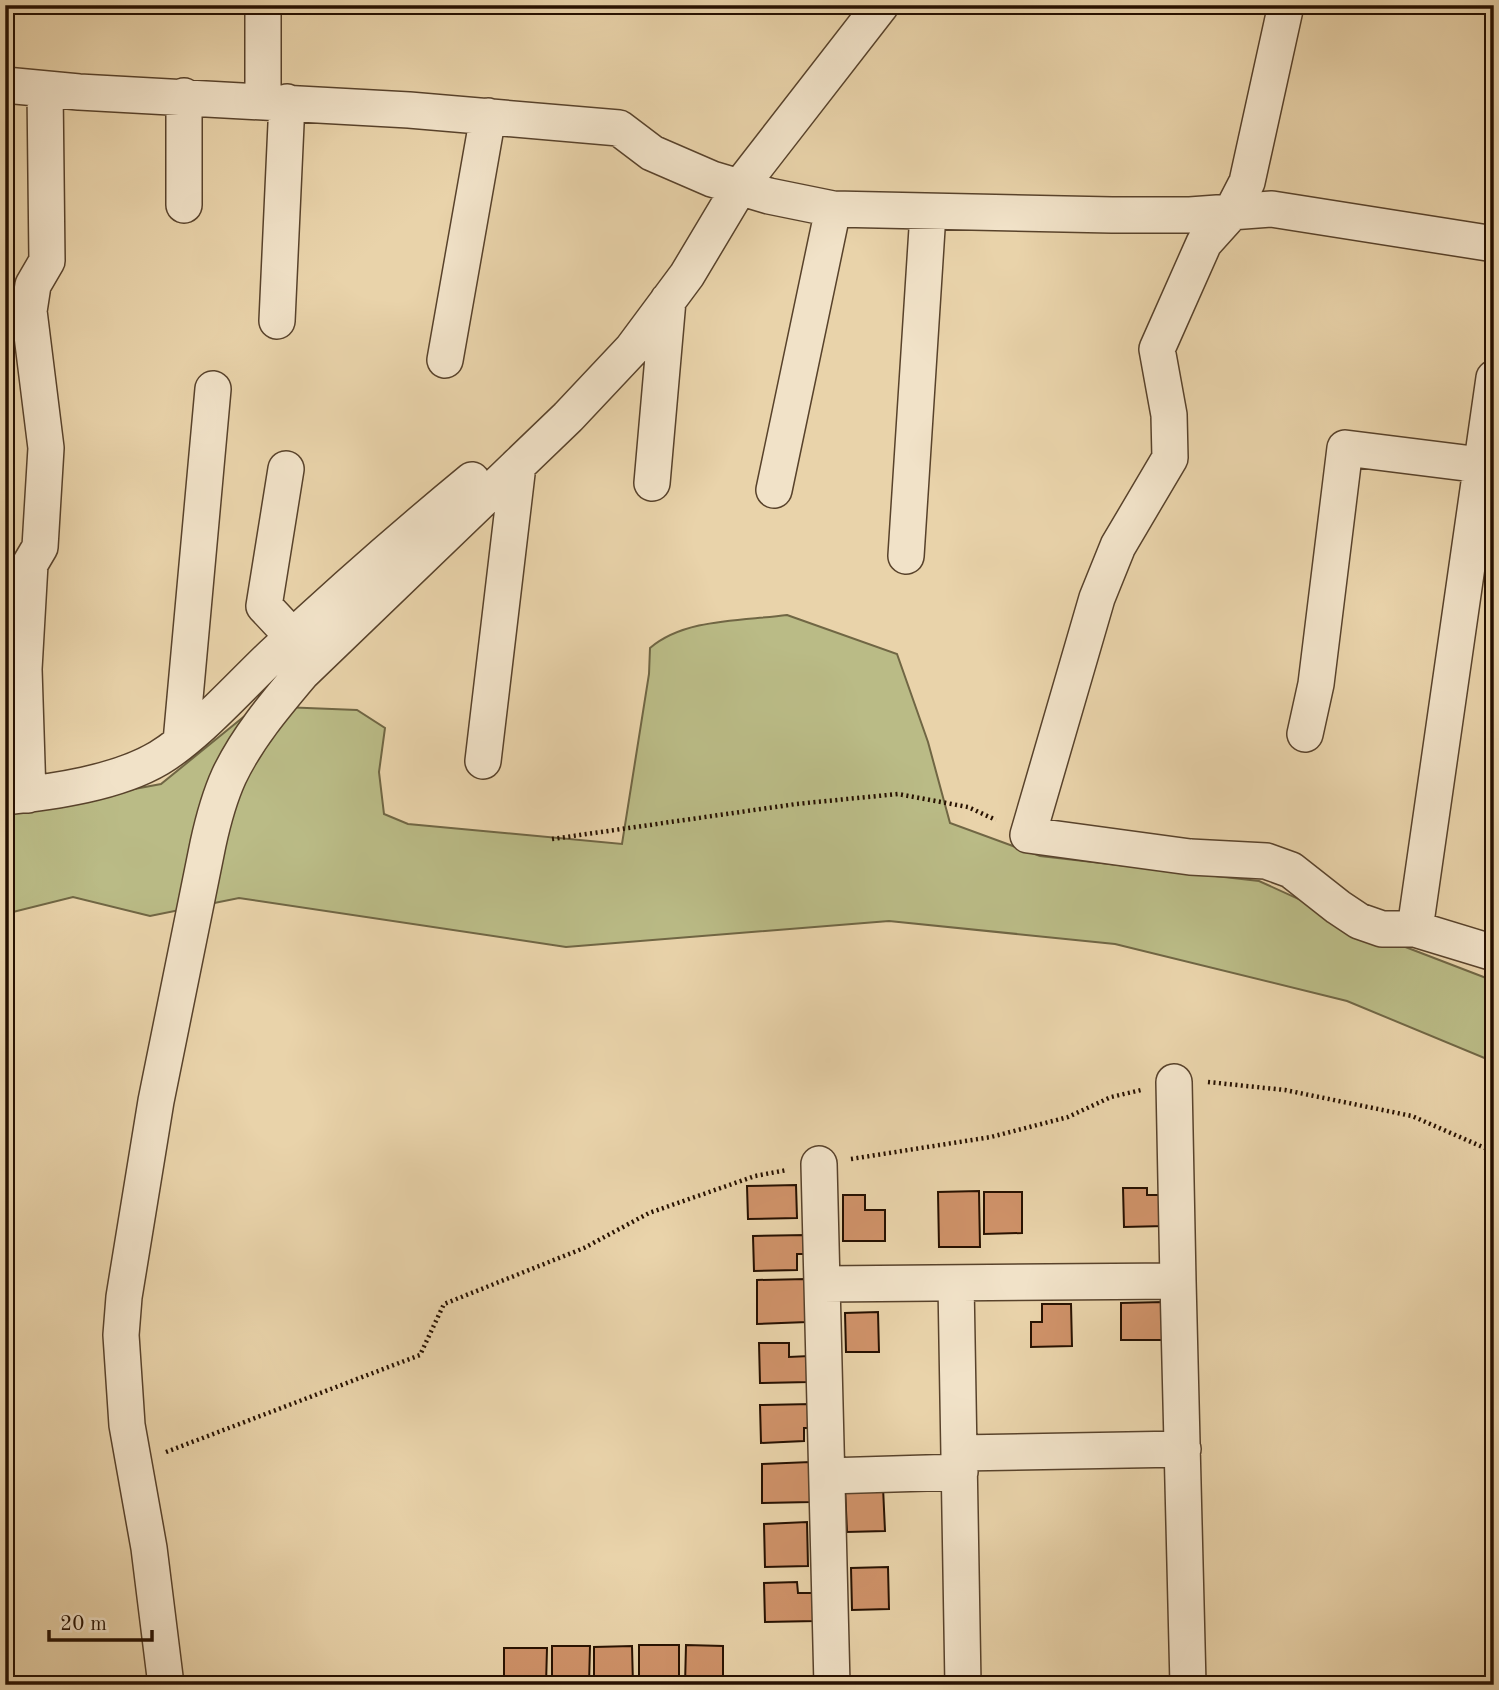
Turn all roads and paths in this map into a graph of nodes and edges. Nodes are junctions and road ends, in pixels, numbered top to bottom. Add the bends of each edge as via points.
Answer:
1 (263, 5) edge
2 (881, 5) edge
3 (1286, 5) edge
4 (5, 85) edge
5 (45, 89) junction
6 (184, 96) junction
7 (275, 101) junction
8 (488, 116) junction
9 (739, 188) junction
10 (184, 205) dead end
11 (833, 209) junction
12 (928, 213) junction
13 (1231, 213) junction
14 (1494, 244) edge
15 (668, 300) junction
16 (276, 321) dead end
17 (632, 349) junction
18 (445, 360) dead end
19 (1494, 378) edge
20 (213, 390) dead end
21 (518, 464) junction
22 (1481, 465) junction
23 (286, 469) dead end
24 (652, 483) dead end
25 (774, 490) dead end
26 (906, 556) dead end
27 (293, 637) junction
28 (1305, 734) dead end
29 (181, 743) junction
30 (483, 761) dead end
31 (17, 796) edge
32 (1028, 835) junction
33 (552, 839) dead end
34 (1415, 929) junction
35 (1494, 953) edge
36 (1174, 1083) dead end
37 (819, 1164) dead end
38 (1178, 1281) junction
39 (956, 1283) junction
40 (823, 1284) junction
41 (1183, 1449) junction
42 (959, 1462) junction
43 (827, 1476) junction
44 (166, 1685) edge
45 (832, 1685) edge
46 (964, 1685) edge
47 (1188, 1685) edge

1 - 7 street
2 - 9 street
3 - 13 street via 1247,182
4 - 5 street
5 - 6 street
5 - 31 street via 47,261 33,285 29,311 46,448 40,547 30,564
6 - 7 street
6 - 10 street
7 - 8 street
7 - 16 street
8 - 9 street via 619,128 652,153
8 - 18 street
9 - 11 street
9 - 15 street
11 - 12 street
11 - 25 street
12 - 13 street
12 - 26 street
13 - 14 street via 1272,209
13 - 32 street via 1204,243 1157,349 1169,415 1170,458 1118,547 1097,598
15 - 17 street
15 - 24 street
17 - 21 street
17 - 27 street via 413,528
19 - 22 street
20 - 29 street
21 - 30 street
21 - 44 street via 302,673 248,744 217,808 156,1101 121,1335 127,1425 149,1548
22 - 28 street via 1345,448 1316,684
22 - 34 street
23 - 27 street via 264,607
27 - 29 street
29 - 31 street via 124,773
32 - 33 path via 968,807 898,794
32 - 34 street via 1190,857 1266,861 1291,870 1359,921 1382,929
34 - 35 street
36 - 38 street
37 - 40 street
38 - 39 street
38 - 41 street
39 - 40 street
39 - 42 street
40 - 43 street
41 - 42 street
41 - 47 street
42 - 43 street
42 - 46 street
43 - 45 street

